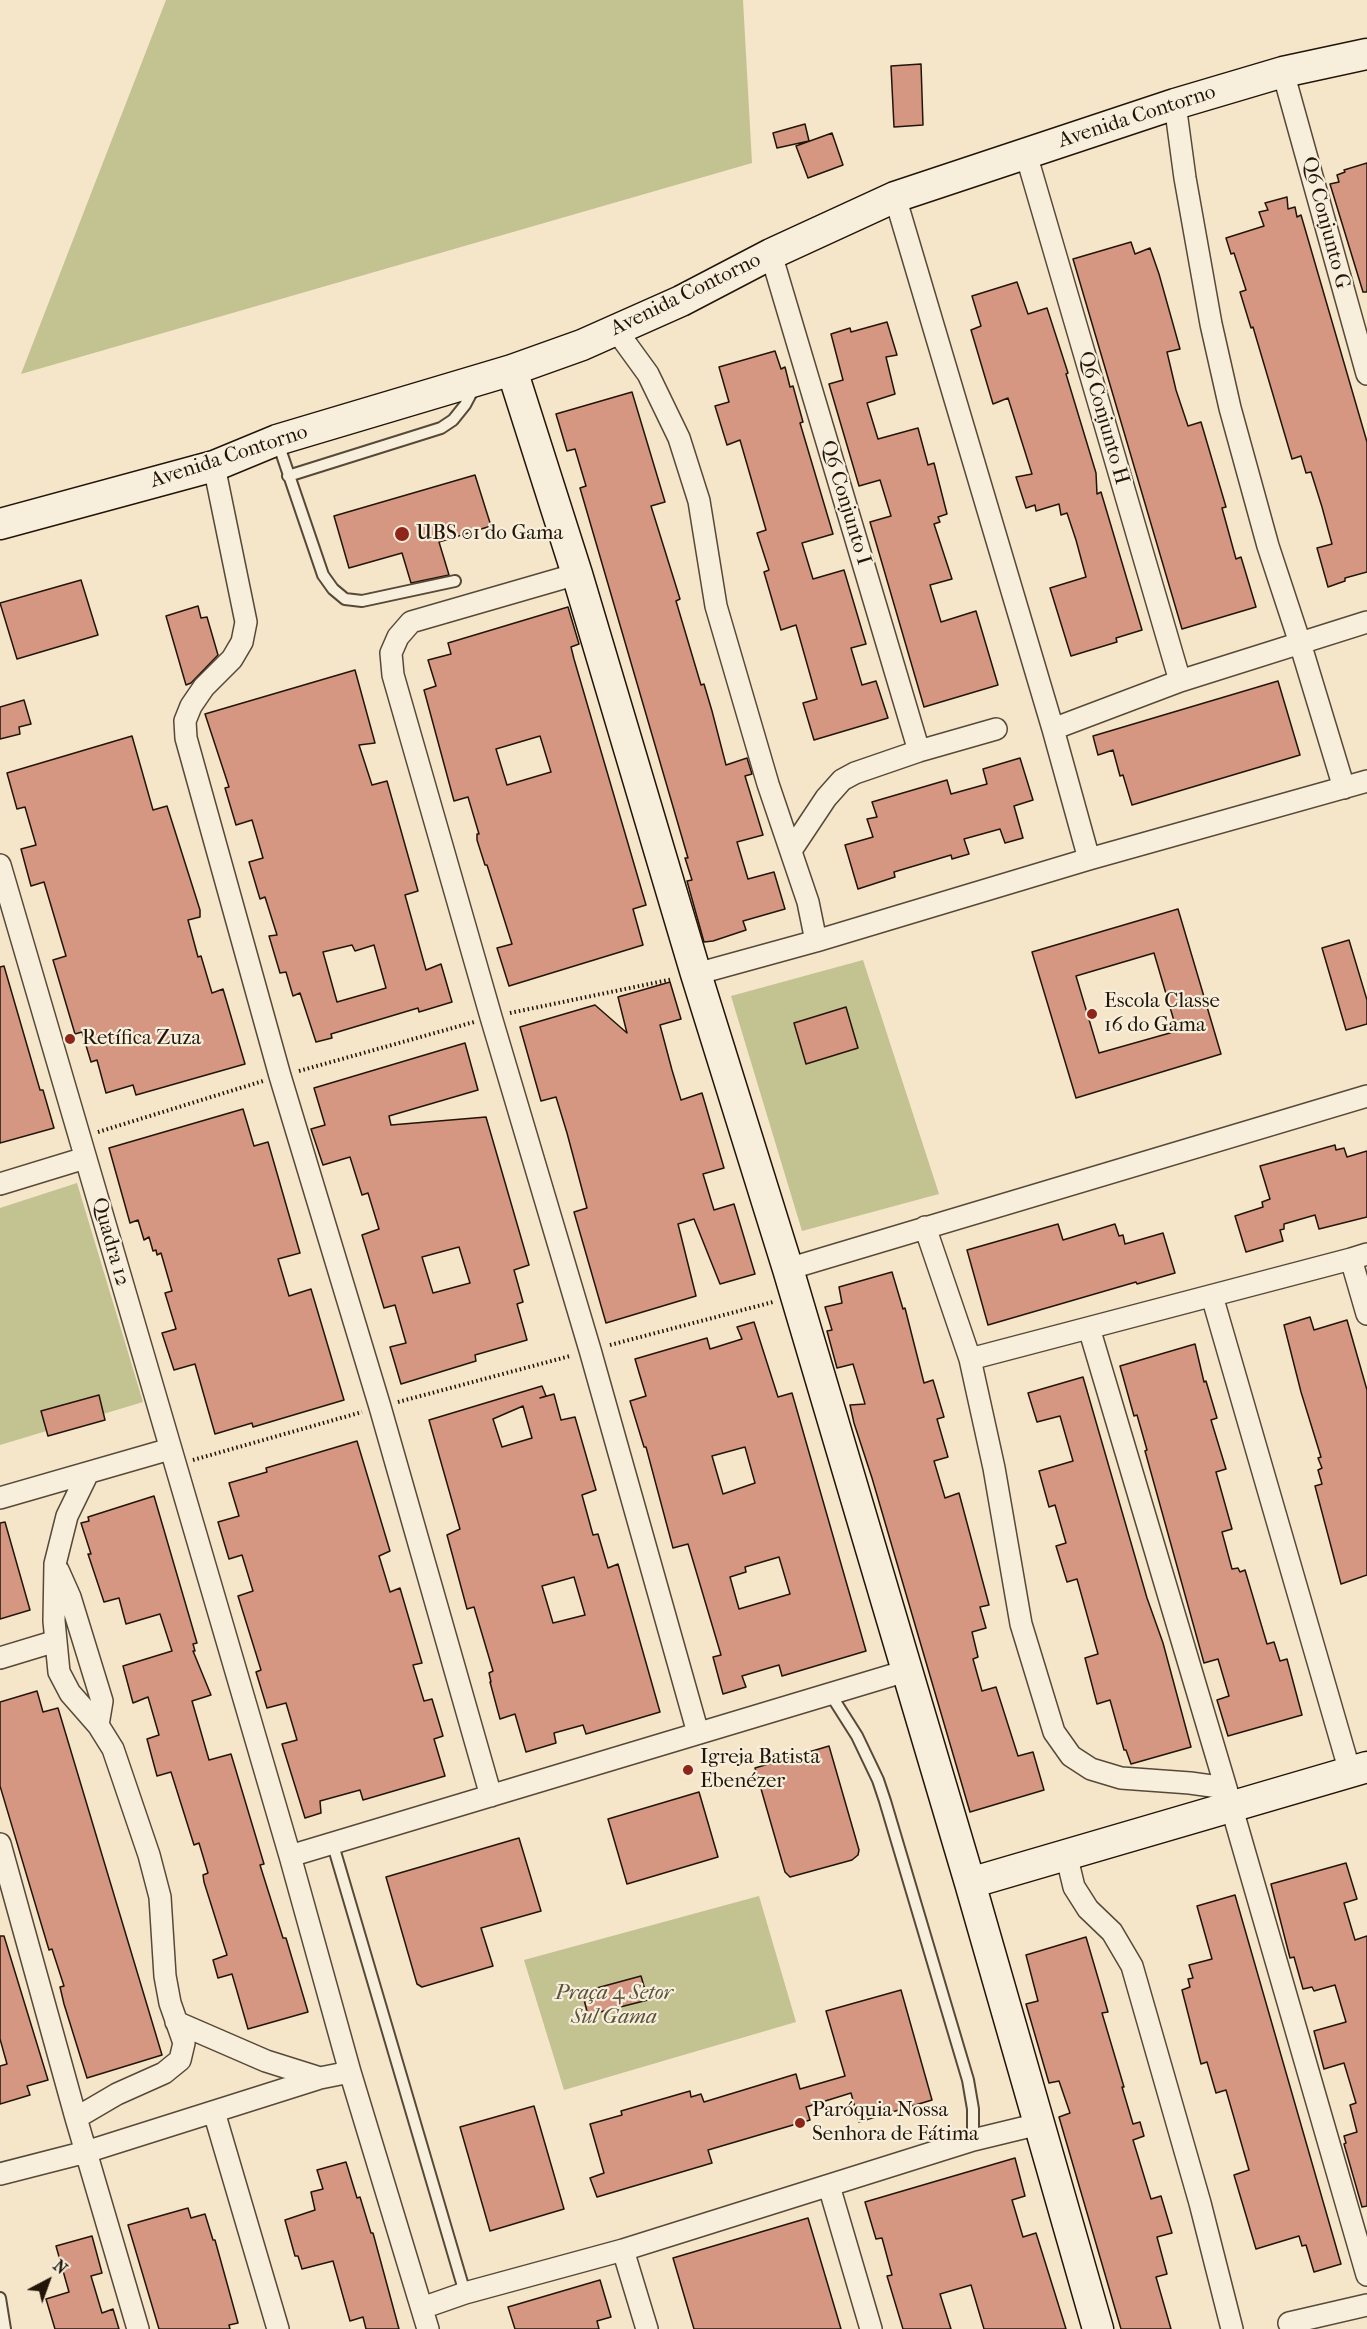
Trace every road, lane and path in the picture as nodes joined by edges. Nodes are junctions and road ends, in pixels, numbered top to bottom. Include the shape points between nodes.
1 (1367, 54) edge
2 (1283, 72) junction
3 (1175, 104) junction
4 (1026, 154) junction
5 (895, 197) junction
6 (771, 254) junction
7 (616, 330) junction
8 (512, 370) junction
9 (1367, 374) edge
10 (477, 380) junction
11 (277, 440) junction
12 (214, 466) junction
13 (288, 476) junction
14 (0, 524) edge
15 (577, 574) junction
16 (455, 582) dead end
17 (1367, 622) edge
18 (1300, 643) junction
19 (1180, 681) junction
20 (996, 729) dead end
21 (1053, 729) junction
22 (919, 751) junction
23 (1367, 782) edge
24 (1344, 788) junction
25 (792, 849) junction
26 (1089, 859) junction
27 (0, 865) edge
28 (816, 941) junction
29 (696, 974) junction
30 (491, 1017) junction
31 (280, 1076) junction
32 (1367, 1096) edge
33 (83, 1148) junction
34 (0, 1184) edge
35 (925, 1227) junction
36 (1359, 1256) edge
37 (792, 1282) junction
38 (1212, 1296) junction
39 (1367, 1314) edge
40 (1089, 1328) junction
41 (590, 1350) junction
42 (970, 1359) junction
43 (380, 1407) junction
44 (172, 1457) junction
45 (88, 1473) junction
46 (0, 1498) edge
47 (55, 1564) junction
48 (56, 1641) junction
49 (0, 1658) edge
50 (906, 1671) junction
51 (831, 1695) junction
52 (98, 1725) junction
53 (698, 1733) junction
54 (1358, 1769) edge
55 (491, 1796) junction
56 (1228, 1797) junction
57 (0, 1844) edge
58 (333, 1845) junction
59 (1066, 1854) junction
60 (290, 1856) junction
61 (969, 1883) junction
62 (176, 2022) junction
63 (350, 2072) junction
64 (320, 2078) junction
65 (214, 2112) junction
66 (76, 2118) junction
67 (1039, 2124) junction
68 (974, 2140) junction
69 (86, 2151) junction
70 (0, 2174) edge
71 (829, 2186) junction
72 (623, 2250) junction
73 (1367, 2275) edge
74 (465, 2293) junction
75 (0, 2298) edge
76 (1367, 2305) edge
77 (422, 2308) junction
78 (1288, 2323) dead end
79 (5, 2329) edge
80 (138, 2329) edge
81 (278, 2329) edge
82 (428, 2329) edge
83 (647, 2329) edge
84 (872, 2329) edge
85 (1098, 2329) edge
86 (1232, 2329) edge

1 - 2 street, Avenida Contorno
2 - 3 street, Avenida Contorno
2 - 9 street, Q6 Conjunto G
3 - 4 street, Avenida Contorno
3 - 18 street via 1211,324 1230,408 1264,535
4 - 5 street, Avenida Contorno
4 - 19 street, Q6 Conjunto H
5 - 6 street, Avenida Contorno
5 - 21 street
6 - 7 street, Avenida Contorno
6 - 22 street, Q6 Conjunto I
7 - 8 street, Avenida Contorno
7 - 25 street via 648,374 679,438 699,501 716,606 768,784
8 - 10 street, Avenida Contorno
8 - 15 street
10 - 11 street, Avenida Contorno
10 - 13 lane via 465,405 441,428
11 - 12 street, Avenida Contorno
11 - 13 lane
12 - 14 street, Avenida Contorno
12 - 31 street via 246,621 242,642 232,659 191,706 185,721 186,738
13 - 16 lane via 323,575 345,599 362,602
15 - 29 street
15 - 30 street via 411,622 391,653 393,675
17 - 18 street
18 - 19 street
18 - 24 street
19 - 21 street
20 - 22 street
21 - 26 street
22 - 25 street via 842,780
23 - 24 street
24 - 26 street
25 - 28 street
26 - 28 street
27 - 33 street, Quadra 12
28 - 29 street
29 - 30 path
29 - 37 street
30 - 31 path
30 - 41 street
31 - 33 path
31 - 43 street
32 - 35 street
33 - 34 street
33 - 44 street, Quadra 12
35 - 37 street
35 - 42 street
36 - 38 street
36 - 39 street
37 - 41 path
37 - 50 street
38 - 40 street
38 - 54 street
40 - 42 street
40 - 56 street
41 - 43 path
41 - 53 street
42 - 56 street via 1021,1624 1054,1732 1071,1755 1091,1769 1121,1778 1190,1783
43 - 44 path
43 - 55 street
44 - 45 street
44 - 60 street, Quadra 12
45 - 46 street
45 - 47 street via 67,1516
47 - 48 street
47 - 52 street via 70,1597 102,1701
48 - 49 street
48 - 52 street via 59,1672 70,1693
50 - 51 street
50 - 61 street
51 - 53 street
51 - 68 lane via 857,1736 882,1791 968,2080
52 - 62 street via 113,1749 149,1855 160,1897 165,1976
53 - 55 street
54 - 56 street
55 - 58 street
56 - 59 street
56 - 73 street
57 - 66 street
58 - 60 street
58 - 74 lane
59 - 61 street
59 - 86 street via 1074,1887 1088,1910 1112,1932 1132,1966
60 - 63 street, Quadra 12
61 - 67 street
62 - 64 street via 266,2061
62 - 66 street via 184,2043 180,2060 164,2073
63 - 64 street
63 - 77 street, Quadra 12
64 - 65 street
65 - 69 street
65 - 81 street
66 - 69 street
67 - 68 street
67 - 85 street
68 - 71 street
69 - 70 street
69 - 80 street
71 - 72 street
71 - 84 street
72 - 74 street
72 - 83 street
74 - 77 street
75 - 79 lane
76 - 78 street
77 - 82 street, Quadra 12

